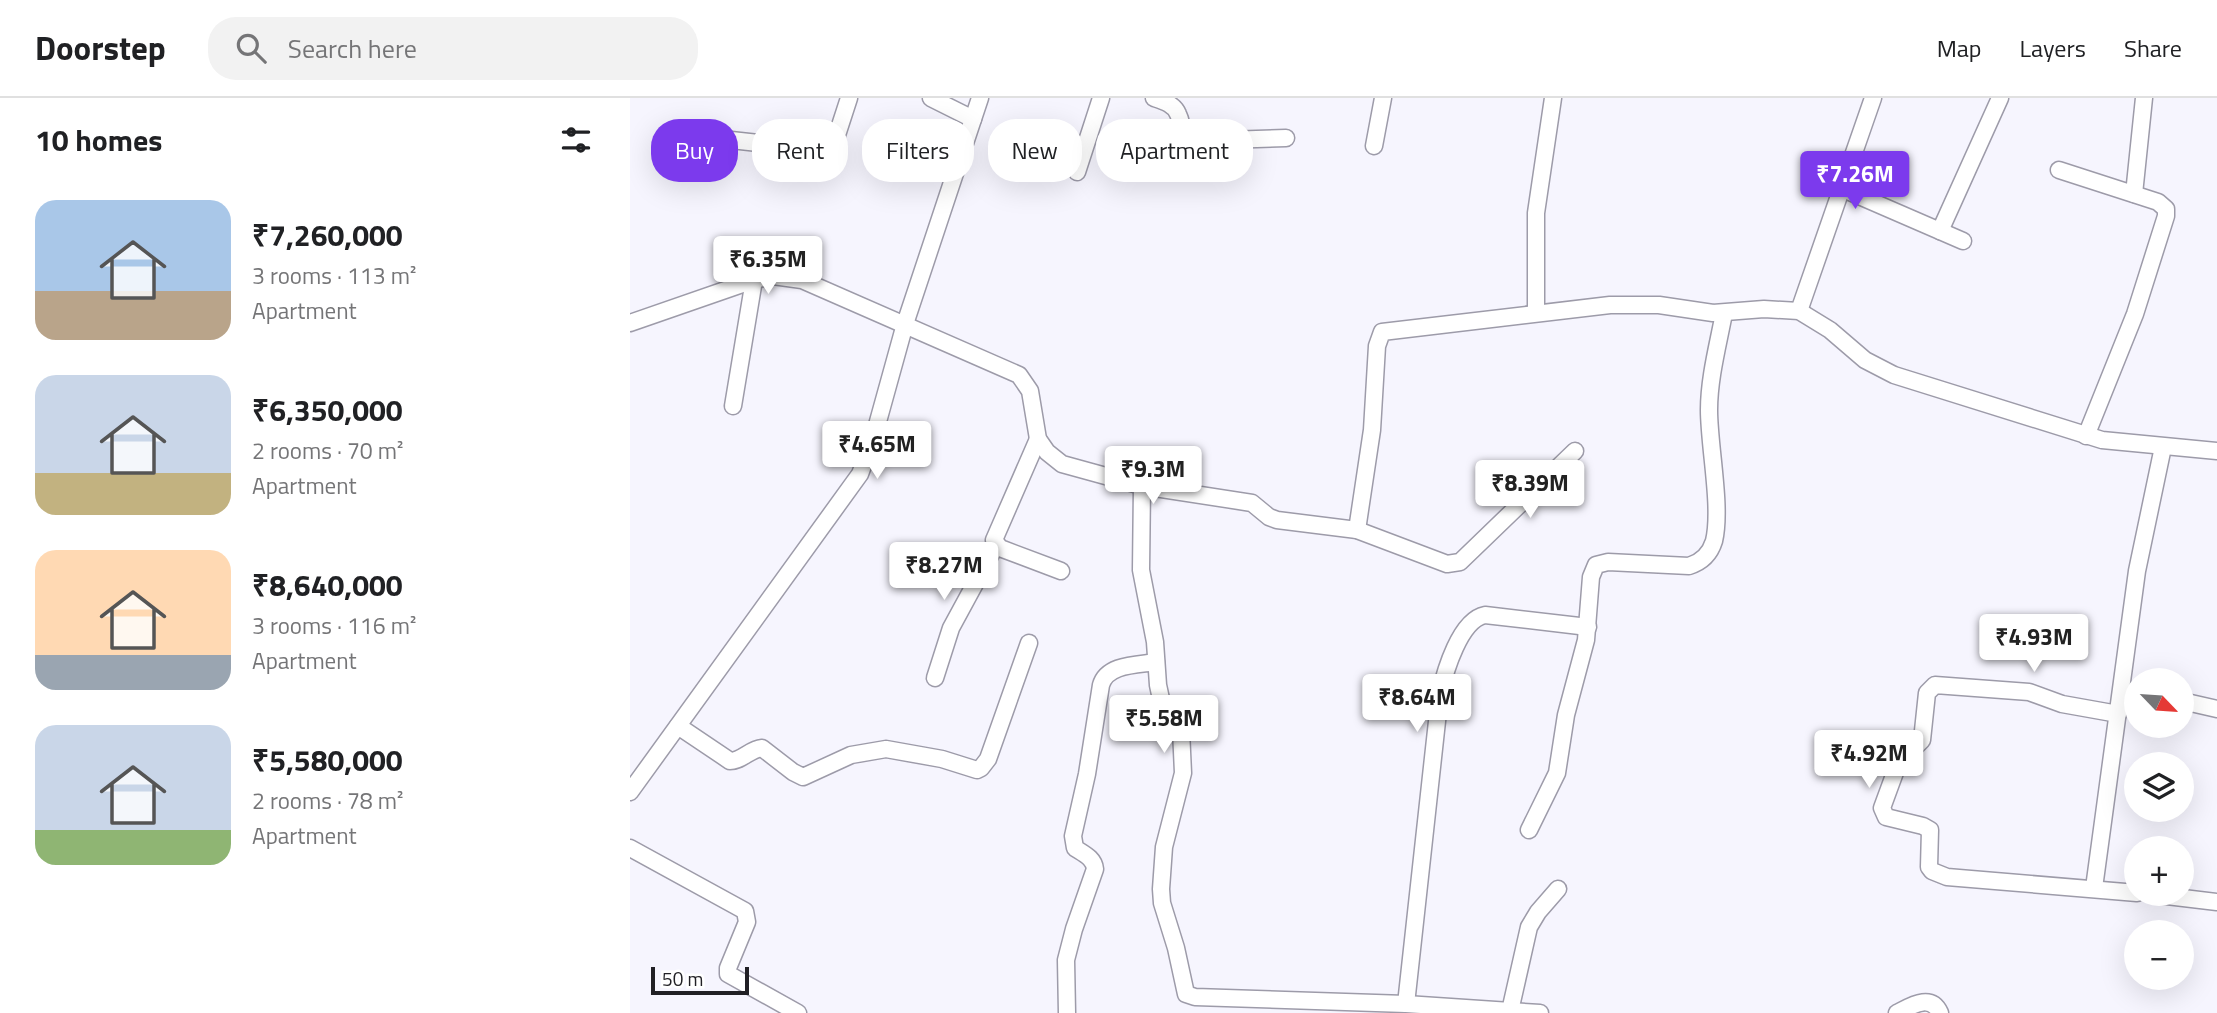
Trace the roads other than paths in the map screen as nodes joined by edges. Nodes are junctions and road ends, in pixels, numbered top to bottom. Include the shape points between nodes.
1 (849, 98) edge
2 (931, 98) edge
3 (980, 98) edge
4 (1101, 98) edge
5 (1154, 98) edge
6 (1383, 98) edge
7 (1553, 98) edge
8 (1873, 98) edge
9 (2000, 98) edge
10 (2144, 98) edge
11 (973, 119) joint
12 (1286, 138) dead end
13 (738, 141) edge
14 (1374, 146) dead end
15 (1082, 157) edge
16 (2059, 170) dead end
17 (952, 182) edge
18 (1843, 189) junction
19 (2134, 194) junction
20 (1940, 231) junction
21 (1963, 241) dead end
22 (754, 280) junction
23 (1799, 311) junction
24 (1536, 312) junction
25 (1724, 313) junction
26 (630, 323) edge
27 (905, 324) junction
28 (733, 406) dead end
29 (2086, 436) junction
30 (1038, 439) junction
31 (2163, 447) junction
32 (1574, 451) dead end
33 (2217, 451) edge
34 (1142, 486) junction
35 (1357, 530) junction
36 (996, 545) junction
37 (1061, 571) dead end
38 (1588, 626) junction
39 (1029, 643) dead end
40 (1156, 662) junction
41 (2131, 668) edge
42 (934, 678) dead end
43 (2124, 699) edge
44 (2194, 704) edge
45 (2217, 709) edge
46 (2118, 714) junction
47 (678, 726) junction
48 (630, 792) edge
49 (1529, 830) dead end
50 (630, 848) edge
51 (2094, 888) junction
52 (1558, 889) dead end
53 (2124, 891) edge
54 (2194, 899) edge
55 (2217, 902) edge
56 (1406, 1004) junction
57 (1240, 1006) edge
58 (1475, 1011) edge
59 (1510, 1011) junction
60 (798, 1013) edge
61 (1067, 1013) edge
62 (1540, 1013) edge
63 (1897, 1013) edge
64 (1940, 1013) edge

1 - 13 street via 828,149
2 - 11 street
3 - 11 street
4 - 15 street
5 - 12 street via 1172,105 1182,132 1195,141
6 - 14 street
7 - 24 street via 1536,214
8 - 18 street
9 - 20 street
10 - 19 street
16 - 19 street
17 - 27 street
18 - 20 street
18 - 23 street
19 - 29 street via 2163,204 2166,216 2131,324
20 - 21 street
22 - 26 street
22 - 27 street via 772,276 802,280
22 - 28 street
23 - 25 street
23 - 29 street via 1878,368
24 - 25 street via 1639,304
24 - 35 street via 1382,332
25 - 38 street via 1709,411 1714,541 1707,555 1689,566 1596,565
27 - 30 street via 1019,375 1030,391
27 - 47 street via 860,474
29 - 31 street
30 - 34 street via 1062,464
30 - 36 street via 994,540
31 - 33 street
31 - 41 street via 2142,544
32 - 35 street via 1454,565
34 - 35 street via 1244,501 1277,520
34 - 40 street via 1140,570
36 - 37 street
36 - 42 street via 958,614
38 - 49 street via 1557,773
38 - 56 street via 1485,615 1466,629 1451,656 1440,694
39 - 47 street via 988,759 977,770 887,749 851,755 803,777 762,748 730,761
40 - 57 street via 1161,699 1180,723 1183,765 1164,847 1162,903 1186,994
40 - 61 street via 1114,670 1103,677 1073,836 1075,848 1091,859 1095,869 1066,960
43 - 46 street
44 - 45 street
46 - 51 street
46 - 51 street via 2062,704 2029,692 1935,685 1927,693 1923,740 1902,760 1882,808 1886,817 1930,830 1929,867 1938,874
47 - 48 street
50 - 60 street via 745,911 747,922 728,974
51 - 53 street
52 - 59 street via 1529,927
54 - 55 street
56 - 57 street
56 - 58 street
58 - 59 street
59 - 62 street
63 - 64 street via 1923,1002 1931,1002

